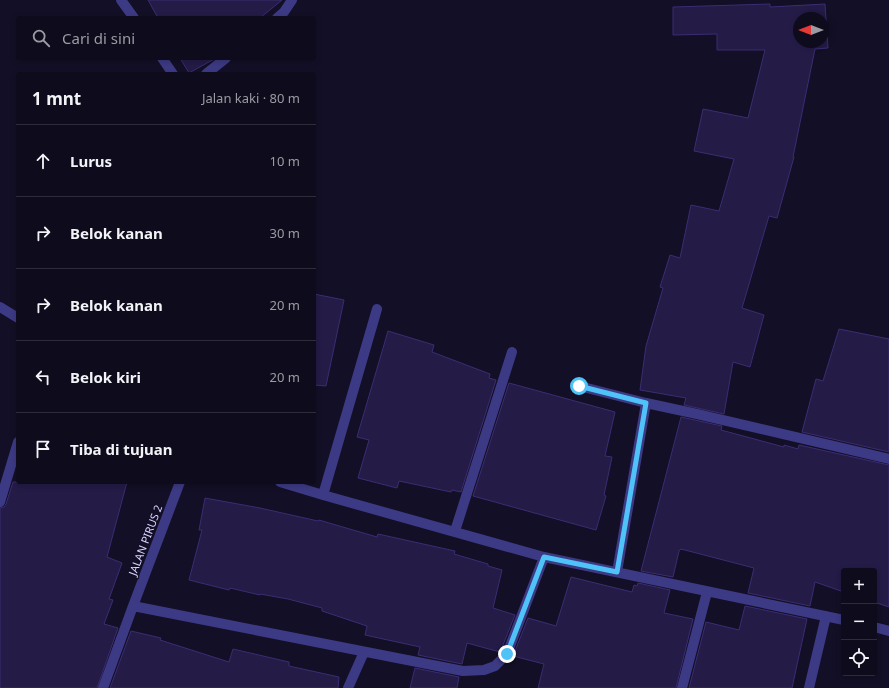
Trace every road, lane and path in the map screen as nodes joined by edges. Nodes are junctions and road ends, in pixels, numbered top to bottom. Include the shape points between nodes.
1 (121, 0) edge
2 (292, 0) edge
3 (133, 16) edge
4 (279, 16) edge
5 (163, 60) edge
6 (224, 60) edge
7 (172, 72) edge
8 (208, 72) edge
9 (0, 307) edge
10 (377, 309) dead end
11 (16, 317) edge
12 (512, 352) dead end
13 (579, 386) dead end
14 (646, 403) junction
15 (16, 449) edge
16 (889, 459) edge
17 (179, 484) edge
18 (287, 484) edge
19 (323, 495) junction
20 (0, 502) edge
21 (455, 531) junction
22 (544, 557) junction
23 (617, 572) junction
24 (707, 592) junction
25 (133, 606) junction
26 (826, 616) junction
27 (841, 619) edge
28 (877, 628) edge
29 (889, 631) edge
30 (364, 652) junction
31 (104, 688) edge
32 (348, 688) edge
33 (682, 688) edge
34 (809, 688) edge

1 - 3 street
2 - 4 street
5 - 7 street
6 - 8 street
9 - 11 street
10 - 19 street
12 - 21 street
13 - 14 street
14 - 16 street
14 - 23 street
15 - 20 street
17 - 25 street, JALAN PIRUS 2
18 - 19 street
19 - 21 street
21 - 22 street
22 - 23 street
22 - 30 street via 507,654 495,666 484,670 463,671
23 - 24 street
24 - 26 street
24 - 33 street
25 - 30 street
25 - 31 street, JALAN PIRUS 2
26 - 27 street
26 - 34 street
28 - 29 street
30 - 32 street

